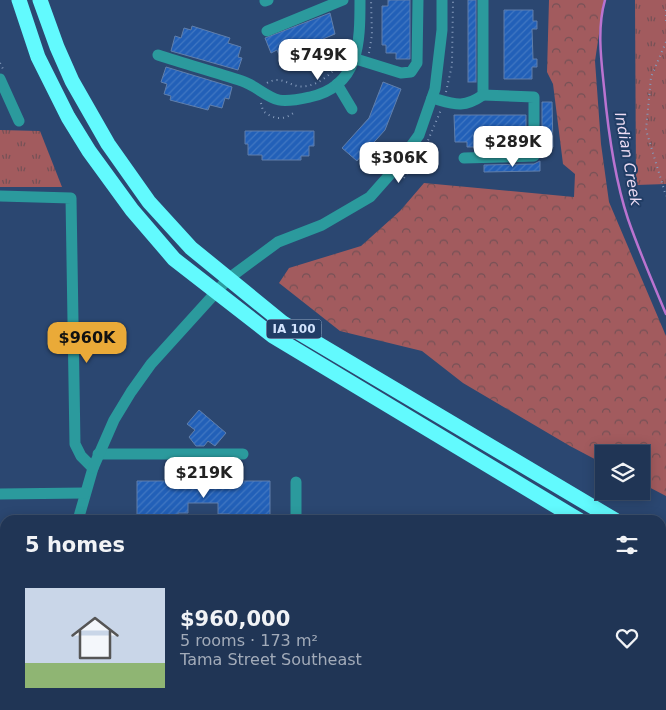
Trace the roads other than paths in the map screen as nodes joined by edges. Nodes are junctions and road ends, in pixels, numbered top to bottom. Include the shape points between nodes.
1 (19, 0) edge
2 (40, 0) edge
3 (343, 0) edge
4 (360, 0) edge
5 (418, 0) edge
6 (442, 0) edge
7 (484, 0) edge
8 (267, 31) dead end
9 (158, 55) dead end
10 (361, 60) junction
11 (337, 84) junction
12 (1, 86) edge
13 (483, 95) junction
14 (432, 98) junction
15 (352, 109) dead end
16 (19, 121) dead end
17 (464, 158) dead end
18 (0, 196) edge
19 (228, 279) junction
20 (214, 293) junction
21 (98, 454) junction
22 (243, 454) dead end
23 (93, 468) junction
24 (296, 482) dead end
25 (85, 493) junction
26 (0, 494) edge
27 (79, 515) edge
28 (296, 515) edge
29 (571, 515) edge
30 (607, 515) edge

1 - 20 highway, IA 100 via 38,57 89,152 149,232 174,259
2 - 19 highway, IA 100 via 72,81 129,176 166,222
3 - 8 street
4 - 10 street
5 - 10 street via 417,62 414,69 400,73
6 - 14 street via 442,30
7 - 13 street
9 - 11 street via 245,82 279,100 320,95
10 - 11 street
11 - 15 street
12 - 16 street
13 - 14 street via 472,103 459,105
13 - 17 street via 534,97 534,156
14 - 19 street via 419,135 370,197 322,225 278,242
18 - 23 street via 71,198 75,444
19 - 20 street
19 - 30 highway, IA 100 via 283,322
20 - 21 street via 146,371 114,420
20 - 29 highway, IA 100 via 282,342
21 - 22 street
21 - 23 street
23 - 25 street
24 - 28 street
25 - 26 street
25 - 27 street

